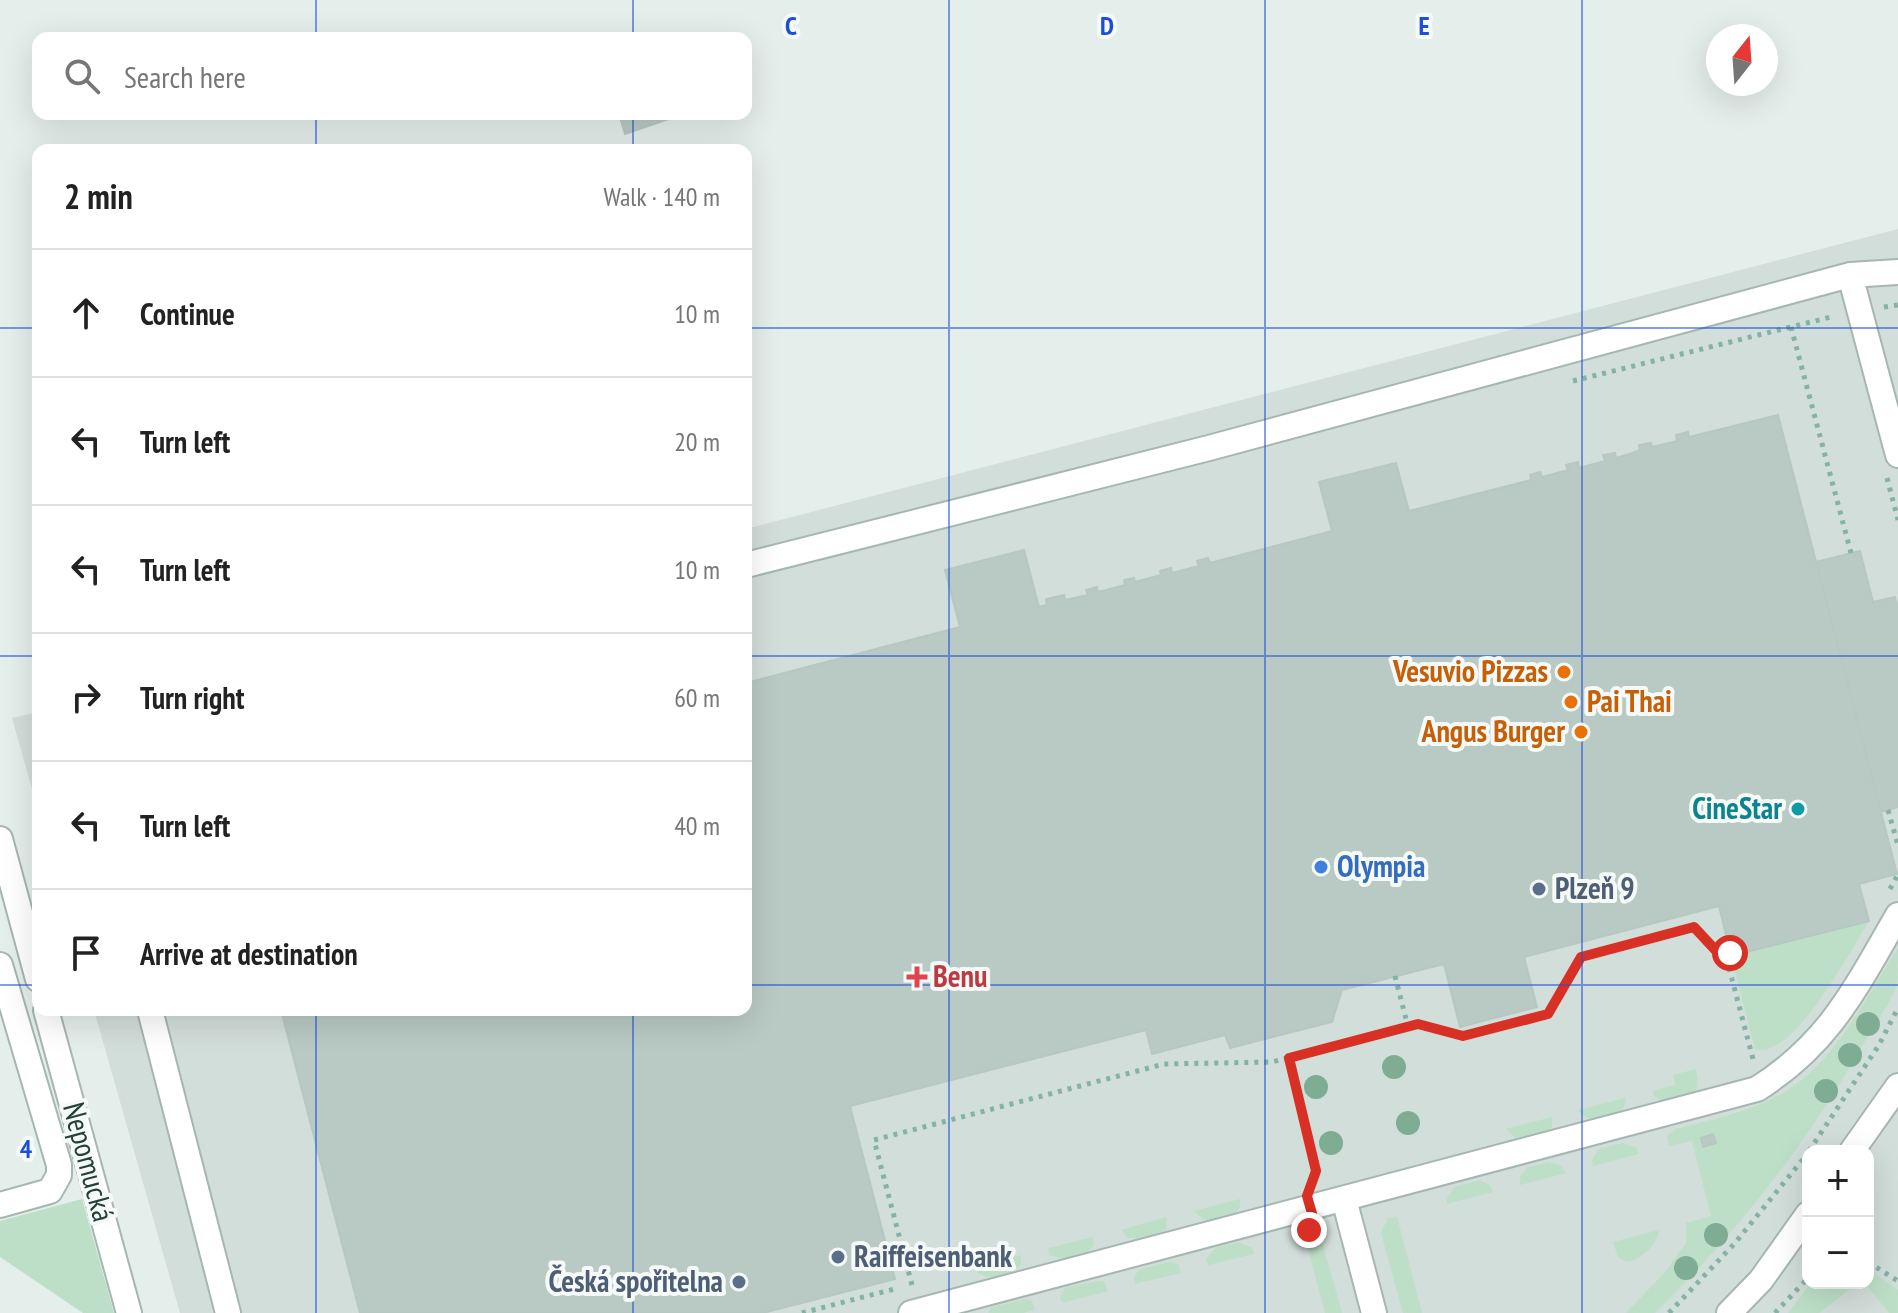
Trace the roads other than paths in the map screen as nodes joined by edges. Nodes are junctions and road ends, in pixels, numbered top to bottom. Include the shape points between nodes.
1 (1898, 272) edge
2 (1850, 275) junction
3 (1898, 455) edge
4 (752, 563) edge
5 (0, 839) edge
6 (1891, 908) edge
7 (10, 920) edge
8 (0, 965) edge
9 (32, 966) edge
10 (48, 1016) edge
11 (152, 1016) edge
12 (1898, 1086) edge
13 (1856, 1145) edge
14 (1344, 1199) junction
15 (0, 1205) edge
16 (1806, 1217) edge
17 (129, 1313) edge
18 (228, 1313) edge
19 (911, 1313) edge
20 (1374, 1313) edge
21 (1729, 1313) edge

1 - 2 street
2 - 3 street
2 - 4 street via 1209,448
5 - 7 street
6 - 14 street via 1849,1001 1795,1062 1757,1089
7 - 9 street
8 - 15 street via 59,1165 50,1191
10 - 17 street, Nepomucká
11 - 18 street
12 - 13 street
14 - 19 street
14 - 20 street
16 - 21 street via 1761,1280

